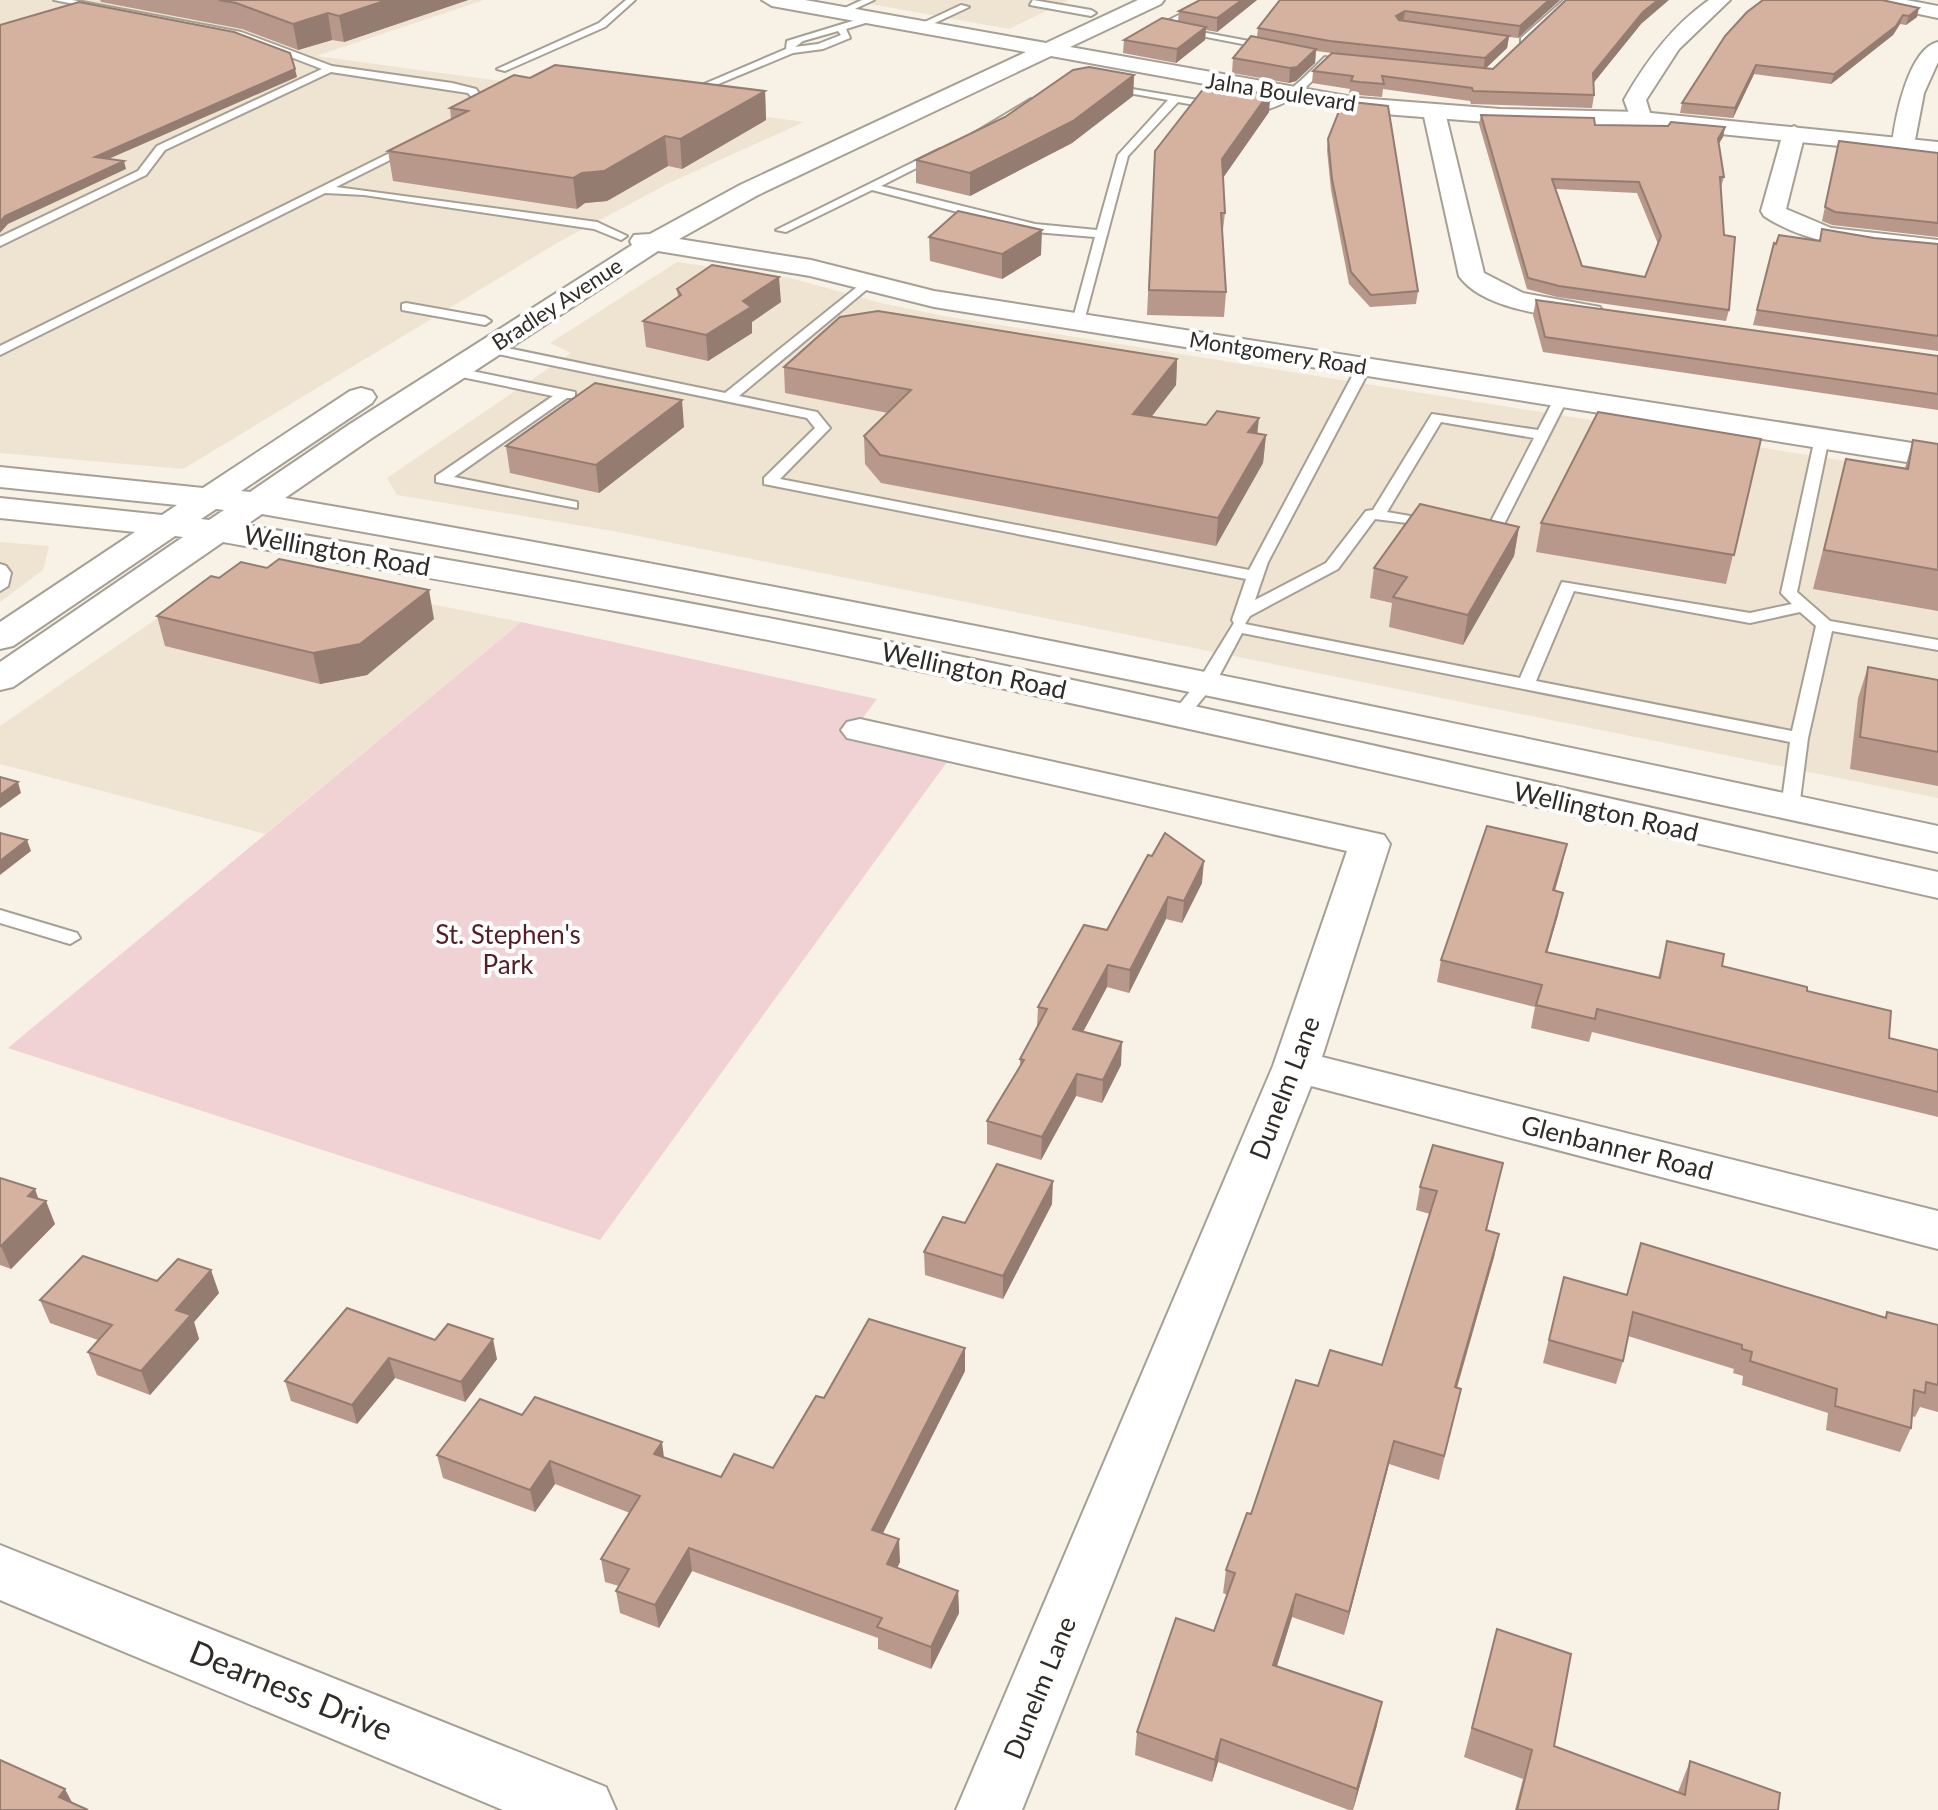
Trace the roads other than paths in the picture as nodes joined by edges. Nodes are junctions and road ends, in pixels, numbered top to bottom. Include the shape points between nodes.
1 (58, 0) edge
2 (94, 0) edge
3 (631, 0) edge
4 (772, 0) edge
5 (1120, 0) edge
6 (1154, 0) edge
7 (1216, 0) edge
8 (1569, 0) edge
9 (1721, 0) edge
10 (1878, 0) edge
11 (83, 3) junction
12 (1033, 3) dead end
13 (964, 7) dead end
14 (871, 9) edge
15 (1938, 12) edge
16 (1091, 13) junction
17 (842, 21) junction
18 (919, 27) junction
19 (1506, 42) edge
20 (1521, 44) junction
21 (1020, 46) junction
22 (1938, 48) edge
23 (791, 50) junction
24 (1282, 50) edge
25 (1047, 51) junction
26 (1512, 52) edge
27 (1313, 56) edge
28 (1328, 59) junction
29 (1344, 61) edge
30 (330, 69) junction
31 (502, 69) dead end
32 (1088, 82) edge
33 (688, 93) edge
34 (1292, 95) junction
35 (1042, 97) edge
36 (1174, 100) junction
37 (1434, 112) junction
38 (462, 119) edge
39 (1641, 119) junction
40 (1794, 133) junction
41 (428, 137) edge
42 (968, 141) edge
43 (1903, 145) junction
44 (955, 146) edge
45 (1938, 149) edge
46 (869, 186) junction
47 (323, 190) junction
48 (782, 230) dead end
49 (1103, 234) junction
50 (621, 236) junction
51 (0, 242) edge
52 (653, 243) junction
53 (1938, 248) edge
54 (867, 283) junction
55 (406, 307) dead end
56 (1617, 316) edge
57 (1078, 322) junction
58 (487, 335) junction
59 (0, 351) edge
60 (1364, 367) junction
61 (452, 371) junction
62 (564, 394) junction
63 (730, 396) junction
64 (1561, 398) junction
65 (591, 399) edge
66 (1543, 435) junction
67 (1822, 438) junction
68 (1938, 457) edge
69 (0, 477) edge
70 (257, 503) junction
71 (572, 505) dead end
72 (0, 508) edge
73 (214, 514) junction
74 (1378, 514) junction
75 (170, 524) junction
76 (0, 569) edge
77 (1255, 576) junction
78 (0, 586) edge
79 (1804, 606) junction
80 (1240, 620) junction
81 (1825, 625) junction
82 (0, 638) edge
83 (1938, 645) edge
84 (0, 679) edge
85 (1207, 682) junction
86 (1526, 684) junction
87 (1180, 715) junction
88 (860, 730) dead end
89 (1799, 738) junction
90 (1790, 808) junction
91 (1938, 839) edge
92 (1938, 885) edge
93 (0, 916) edge
94 (70, 938) dead end
95 (1296, 1066) junction
96 (1938, 1230) edge
97 (0, 1572) edge
98 (582, 1810) edge
99 (989, 1810) edge

1 - 11 lane
2 - 11 lane
3 - 31 lane via 602,25
4 - 17 main road, Jalna Boulevard
5 - 16 main road, Bradley Avenue
6 - 25 main road, Bradley Avenue
7 - 24 lane via 1160,27
8 - 20 lane
9 - 39 street via 1684,29 1641,88 1635,100
10 - 15 street
11 - 30 lane via 238,34
12 - 16 lane
13 - 18 lane
14 - 17 main road, Jalna Boulevard
14 - 18 main road, Jalna Boulevard
16 - 21 main road, Bradley Avenue
17 - 23 lane via 790,43
17 - 23 lane via 847,36 820,47
18 - 21 main road, Jalna Boulevard
19 - 20 lane
20 - 26 lane
21 - 25 main road, Jalna Boulevard
21 - 50 main road, Bradley Avenue via 715,185
22 - 43 street via 1924,63
23 - 33 lane
25 - 34 main road, Jalna Boulevard
25 - 52 main road, Bradley Avenue via 749,190
27 - 28 lane
28 - 29 lane
28 - 34 lane
30 - 38 lane via 472,91 477,107
30 - 51 lane via 161,148 142,173
32 - 36 lane
34 - 36 lane via 1258,111
34 - 37 main road, Jalna Boulevard
35 - 42 lane
36 - 49 lane via 1123,155
37 - 39 main road, Jalna Boulevard
37 - 56 street via 1472,276 1505,296
39 - 40 main road, Jalna Boulevard
40 - 43 main road, Jalna Boulevard
40 - 53 street via 1773,211 1784,220 1819,232
41 - 47 lane
43 - 45 main road, Jalna Boulevard
44 - 46 lane
46 - 48 lane
46 - 49 lane via 1035,228
47 - 50 lane via 350,199
47 - 59 lane
49 - 57 lane
50 - 52 main road, Montgomery Road
50 - 58 main road, Bradley Avenue
52 - 54 main road, Montgomery Road via 797,265
52 - 58 main road, Bradley Avenue
54 - 57 main road, Montgomery Road
54 - 63 lane
55 - 58 lane
57 - 60 main road, Montgomery Road
58 - 61 main road, Bradley Avenue
58 - 63 lane
58 - 73 main road, Bradley Avenue via 366,393
60 - 64 main road, Montgomery Road
60 - 77 lane
61 - 62 lane
61 - 70 main road, Bradley Avenue
62 - 65 lane
62 - 71 lane via 441,479
63 - 77 lane via 812,415 823,428 769,481
64 - 66 lane
64 - 67 main road, Montgomery Road
66 - 74 lane via 1437,417
66 - 74 lane via 1492,535
67 - 68 main road, Montgomery Road
67 - 79 lane via 1789,593
69 - 73 main road, Wellington Road
70 - 73 main road, Bradley Avenue
70 - 85 main road, Wellington Road via 570,557
72 - 75 main road, Wellington Road
73 - 75 main road, Wellington Road
73 - 84 main road, Bradley Avenue
73 - 87 main road, Wellington Road
74 - 80 lane via 1367,516 1332,566
75 - 82 main road
76 - 78 lane
77 - 80 lane
79 - 81 lane
79 - 86 lane via 1750,618 1568,585
80 - 85 lane
80 - 86 lane
81 - 83 lane
81 - 89 lane
85 - 87 lane
85 - 90 main road, Wellington Road
86 - 89 lane
87 - 92 main road, Wellington Road
88 - 95 street, Dunelm Lane via 1370,844
89 - 90 lane
90 - 91 main road, Wellington Road
93 - 94 lane
95 - 96 street, Glenbanner Road
95 - 99 street, Dunelm Lane
97 - 98 main road, Dearness Drive

